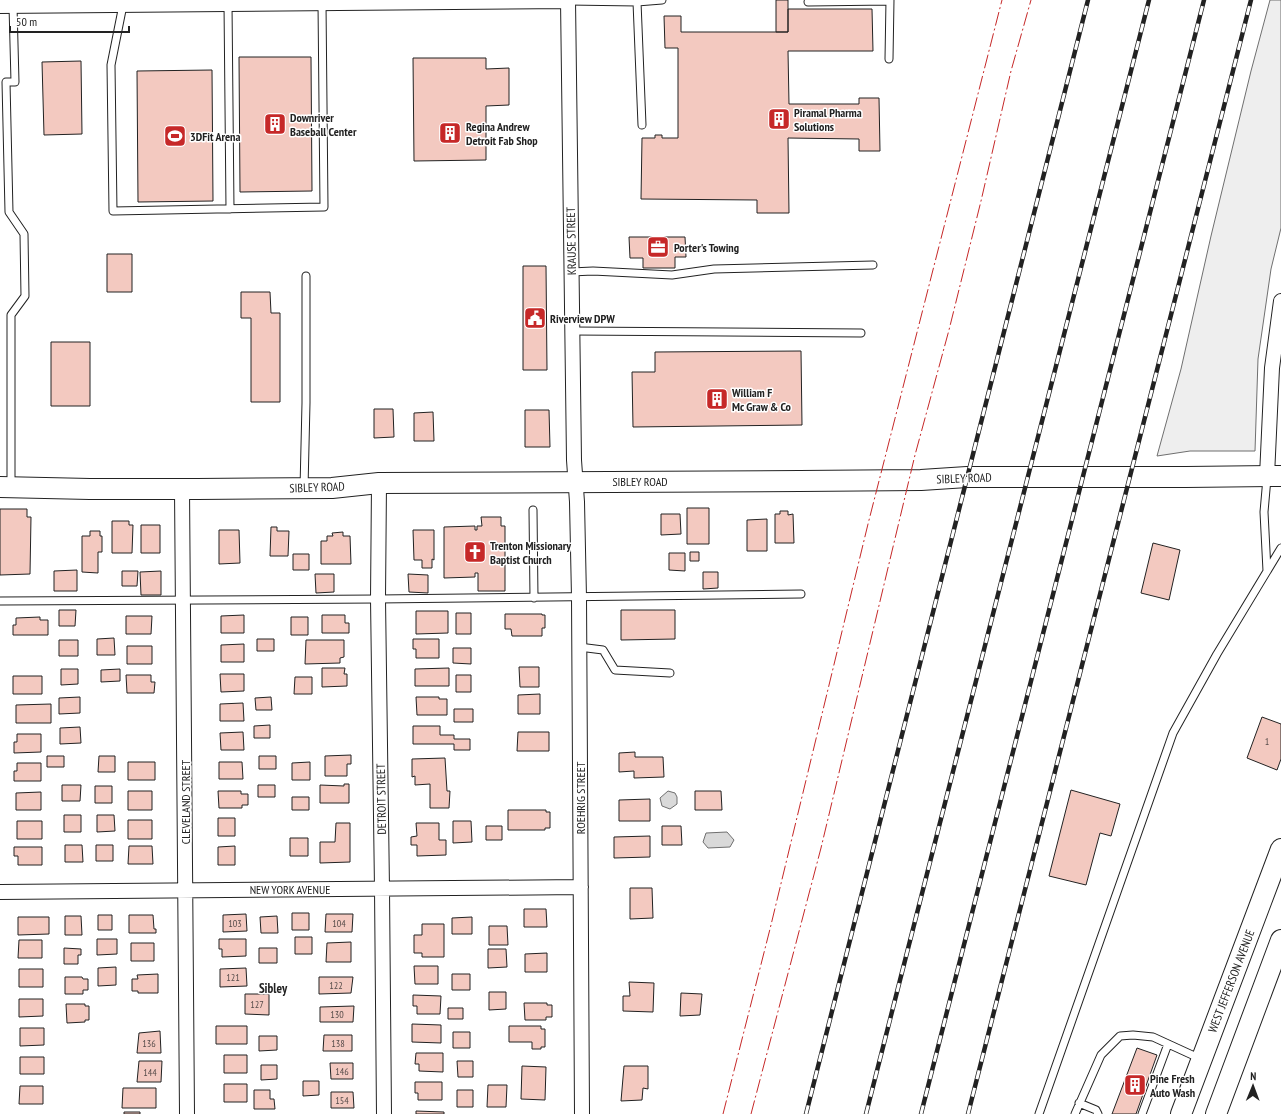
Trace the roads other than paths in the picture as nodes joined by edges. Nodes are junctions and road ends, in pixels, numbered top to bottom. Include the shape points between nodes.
1 (568, 0) edge
2 (662, 0) edge
3 (890, 0) edge
4 (637, 1) edge
5 (808, 2) dead end
6 (129, 3) edge
7 (322, 3) junction
8 (228, 4) junction
9 (7, 6) edge
10 (889, 59) dead end
11 (642, 125) dead end
12 (230, 209) junction
13 (873, 265) dead end
14 (571, 272) junction
15 (306, 276) dead end
16 (1281, 301) edge
17 (572, 331) junction
18 (861, 333) dead end
19 (1274, 476) edge
20 (574, 481) junction
21 (379, 483) junction
22 (5, 487) edge
23 (304, 488) junction
24 (182, 489) junction
25 (533, 510) dead end
26 (1281, 548) edge
27 (1267, 571) junction
28 (801, 594) dead end
29 (579, 597) junction
30 (534, 598) junction
31 (378, 599) junction
32 (0, 600) edge
33 (183, 600) junction
34 (579, 647) junction
35 (670, 672) dead end
36 (1281, 849) edge
37 (581, 887) junction
38 (382, 888) junction
39 (185, 890) junction
40 (0, 892) edge
41 (1281, 940) edge
42 (1168, 1044) junction
43 (1201, 1059) junction
44 (1194, 1079) junction
45 (1225, 1090) junction
46 (1079, 1103) junction
47 (187, 1114) edge
48 (384, 1114) edge
49 (582, 1114) edge
50 (1039, 1114) edge
51 (1075, 1114) edge
52 (1098, 1114) edge
53 (1142, 1114) edge
54 (1181, 1114) edge
55 (1216, 1114) edge

1 - 4 lane
1 - 7 street
1 - 14 street, KRAUSE STREET
2 - 4 lane
3 - 5 lane
3 - 10 lane
4 - 11 lane
6 - 8 street
6 - 9 street
6 - 12 lane via 111,65 113,211
7 - 8 street
7 - 12 lane via 324,207
8 - 12 lane
9 - 22 lane via 15,82 6,82 9,212 24,234 25,296 11,315
13 - 14 lane via 714,269 672,275
14 - 17 street, KRAUSE STREET
15 - 23 lane
16 - 19 street via 1272,368
17 - 18 lane
17 - 20 street, KRAUSE STREET
19 - 20 main road, SIBLEY ROAD
19 - 27 lane via 1264,512
20 - 21 main road, SIBLEY ROAD
20 - 29 street, ROEHRIG STREET via 577,502
21 - 23 main road, SIBLEY ROAD
21 - 31 street, DETROIT STREET
22 - 24 main road, SIBLEY ROAD
23 - 24 main road, SIBLEY ROAD
24 - 33 street, CLEVELAND STREET
25 - 30 lane
26 - 27 lane
27 - 50 lane via 1173,733
28 - 29 lane
29 - 30 lane
29 - 34 street, ROEHRIG STREET
30 - 31 lane
31 - 33 lane
31 - 38 street, DETROIT STREET
32 - 33 lane
33 - 39 street, CLEVELAND STREET
34 - 35 lane via 602,650 615,670
34 - 37 street, ROEHRIG STREET
36 - 43 main road, WEST JEFFERSON AVENUE
37 - 38 street, NEW YORK AVENUE
37 - 49 street, ROEHRIG STREET
38 - 39 street, NEW YORK AVENUE
38 - 48 street, DETROIT STREET
39 - 40 street, NEW YORK AVENUE
39 - 47 street, CLEVELAND STREET
41 - 45 main road
42 - 43 lane
42 - 46 lane via 1153,1037 1120,1036 1101,1055
42 - 53 lane
43 - 44 main road, WEST JEFFERSON AVENUE
44 - 45 main road
44 - 54 main road, WEST JEFFERSON AVENUE
45 - 55 main road
46 - 51 lane
46 - 52 lane via 1096,1110

